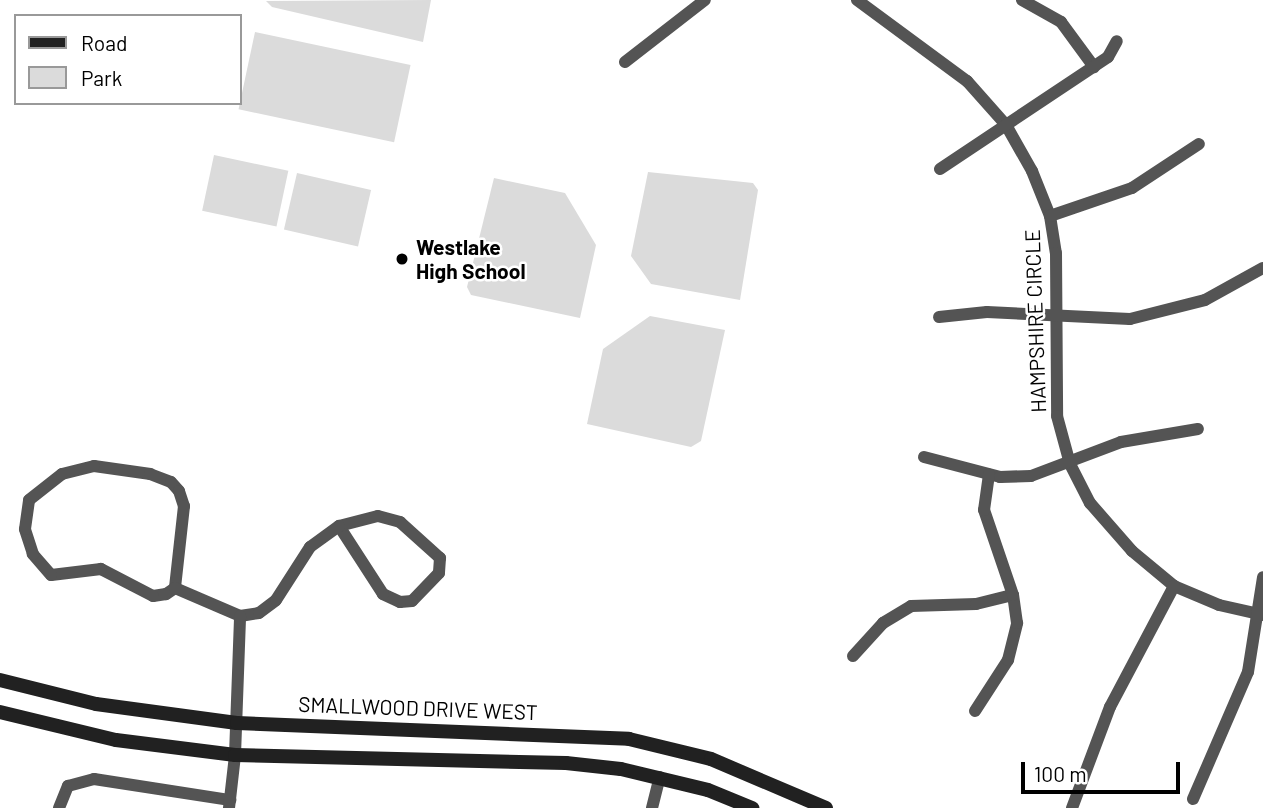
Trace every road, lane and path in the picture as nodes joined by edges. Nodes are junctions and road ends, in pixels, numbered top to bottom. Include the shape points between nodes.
1 (705, 0) edge
2 (857, 0) edge
3 (1022, 0) edge
4 (1117, 41) dead end
5 (625, 62) dead end
6 (1094, 67) junction
7 (1006, 125) junction
8 (1199, 144) dead end
9 (940, 169) dead end
10 (1050, 216) junction
11 (1263, 268) edge
12 (1056, 316) junction
13 (939, 317) dead end
14 (1198, 429) dead end
15 (924, 457) dead end
16 (1070, 464) junction
17 (989, 474) junction
18 (339, 526) junction
19 (1263, 577) edge
20 (1174, 586) junction
21 (175, 588) junction
22 (1013, 595) junction
23 (1261, 615) edge
24 (240, 616) junction
25 (853, 656) dead end
26 (0, 680) edge
27 (975, 711) dead end
28 (0, 712) edge
29 (237, 723) junction
30 (235, 755) junction
31 (660, 777) junction
32 (1193, 799) dead end
33 (229, 804) edge
34 (59, 808) edge
35 (652, 808) edge
36 (752, 808) edge
37 (826, 808) edge
38 (1072, 808) edge

1 - 5 street
2 - 7 street, HAMPSHIRE CIRCLE via 954,68
3 - 6 street via 1061,22
4 - 6 street via 1108,57
6 - 7 street
7 - 9 street
7 - 10 street, HAMPSHIRE CIRCLE
8 - 10 street via 1118,194
10 - 12 street, HAMPSHIRE CIRCLE via 1057,265
11 - 12 street via 1220,293 1168,311 1104,321
12 - 13 street via 987,312
12 - 16 street, HAMPSHIRE CIRCLE via 1055,402
14 - 16 street via 1121,442
15 - 17 street
16 - 17 street via 1031,476
16 - 20 street, HAMPSHIRE CIRCLE via 1090,503 1113,533
17 - 22 street via 984,509
18 - 18 street via 388,598 412,601 439,573 437,552 393,518 369,516
18 - 24 street via 306,552 271,606
19 - 23 street
20 - 23 street, HAMPSHIRE CIRCLE via 1219,605
20 - 38 street via 1110,707
21 - 21 street via 153,596 110,572 93,569 56,576 41,569 25,529 29,500 62,474 94,466 171,482 184,506
21 - 24 street
22 - 25 street via 976,604 912,606 883,623
22 - 27 street via 1017,617 1013,648
23 - 32 street via 1242,691
24 - 29 street
26 - 29 street, SMALLWOOD DRIVE WEST via 96,704
28 - 30 street via 116,740
29 - 30 street
29 - 37 street, SMALLWOOD DRIVE WEST via 629,739 711,759
30 - 31 street via 566,763
30 - 33 street
31 - 35 street
31 - 36 street
33 - 34 street via 94,779 68,786

